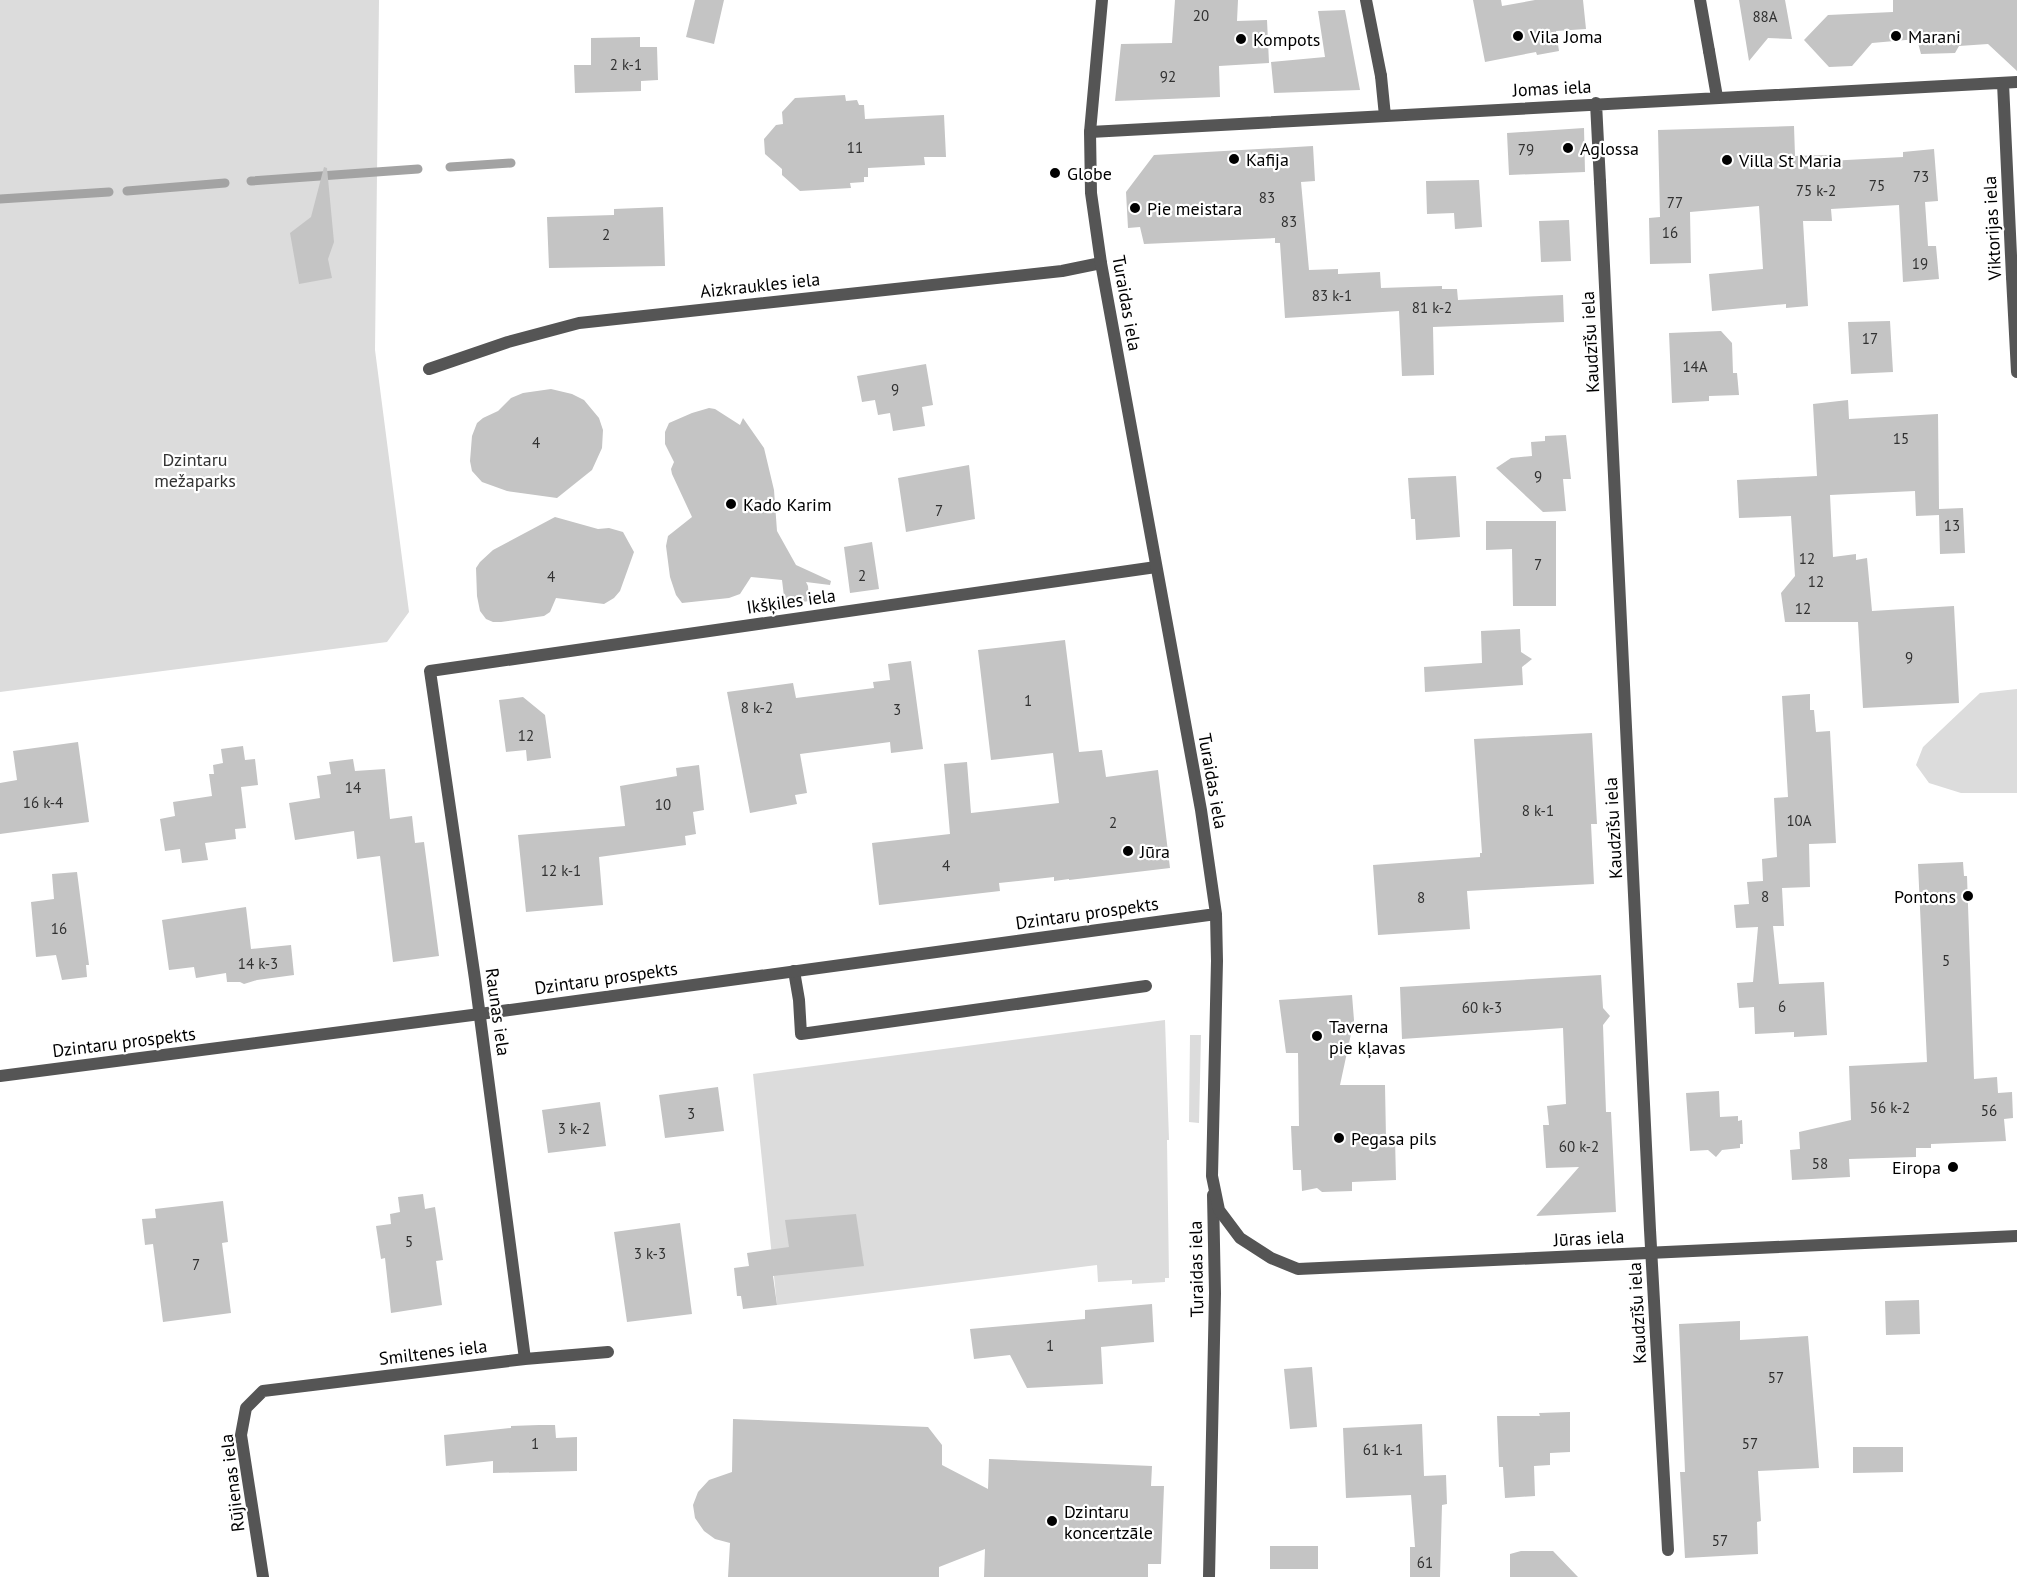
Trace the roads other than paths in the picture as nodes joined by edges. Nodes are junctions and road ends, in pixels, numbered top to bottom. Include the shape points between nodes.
1 (1102, 0) edge
2 (1366, 0) edge
3 (1700, 0) edge
4 (2017, 82) edge
5 (2003, 83) junction
6 (1717, 97) junction
7 (1596, 103) junction
8 (1385, 116) junction
9 (1090, 132) junction
10 (1101, 263) junction
11 (429, 369) dead end
12 (2017, 372) edge
13 (1156, 567) junction
14 (430, 671) joint
15 (1216, 914) junction
16 (794, 970) junction
17 (1146, 986) dead end
18 (480, 1014) junction
19 (0, 1076) edge
20 (1212, 1176) junction
21 (2017, 1236) edge
22 (1652, 1253) junction
23 (608, 1352) dead end
24 (525, 1359) junction
25 (263, 1391) joint
26 (1668, 1550) dead end
27 (263, 1577) edge
28 (1209, 1577) edge

1 - 9 street, Turaidas iela
2 - 8 street
3 - 6 street
4 - 5 street, Jomas iela
5 - 6 street, Jomas iela
5 - 12 street, Viktorijas iela
6 - 7 street, Jomas iela
7 - 8 street, Jomas iela
7 - 22 street, Kaudzīšu iela
8 - 9 street, Jomas iela
9 - 10 street, Turaidas iela via 1091,193
10 - 11 street, Aizkraukles iela via 1062,271 579,323
10 - 13 street, Turaidas iela
13 - 14 street, Ikšķiles iela
13 - 15 street, Turaidas iela
14 - 18 street, Raunas iela
15 - 16 street, Dzintaru prospekts
15 - 20 street, Turaidas iela
16 - 17 street via 801,1034
16 - 18 street, Dzintaru prospekts
18 - 19 street, Dzintaru prospekts
18 - 24 street, Raunas iela
20 - 22 street, Jūras iela via 1219,1210 1240,1238 1270,1258 1298,1269
20 - 28 street, Turaidas iela via 1215,1293
21 - 22 street, Jūras iela
22 - 26 street, Kaudzīšu iela
23 - 24 street, Smiltenes iela
24 - 25 street, Smiltenes iela
25 - 27 street, Rūjienas iela via 246,1408 241,1436

